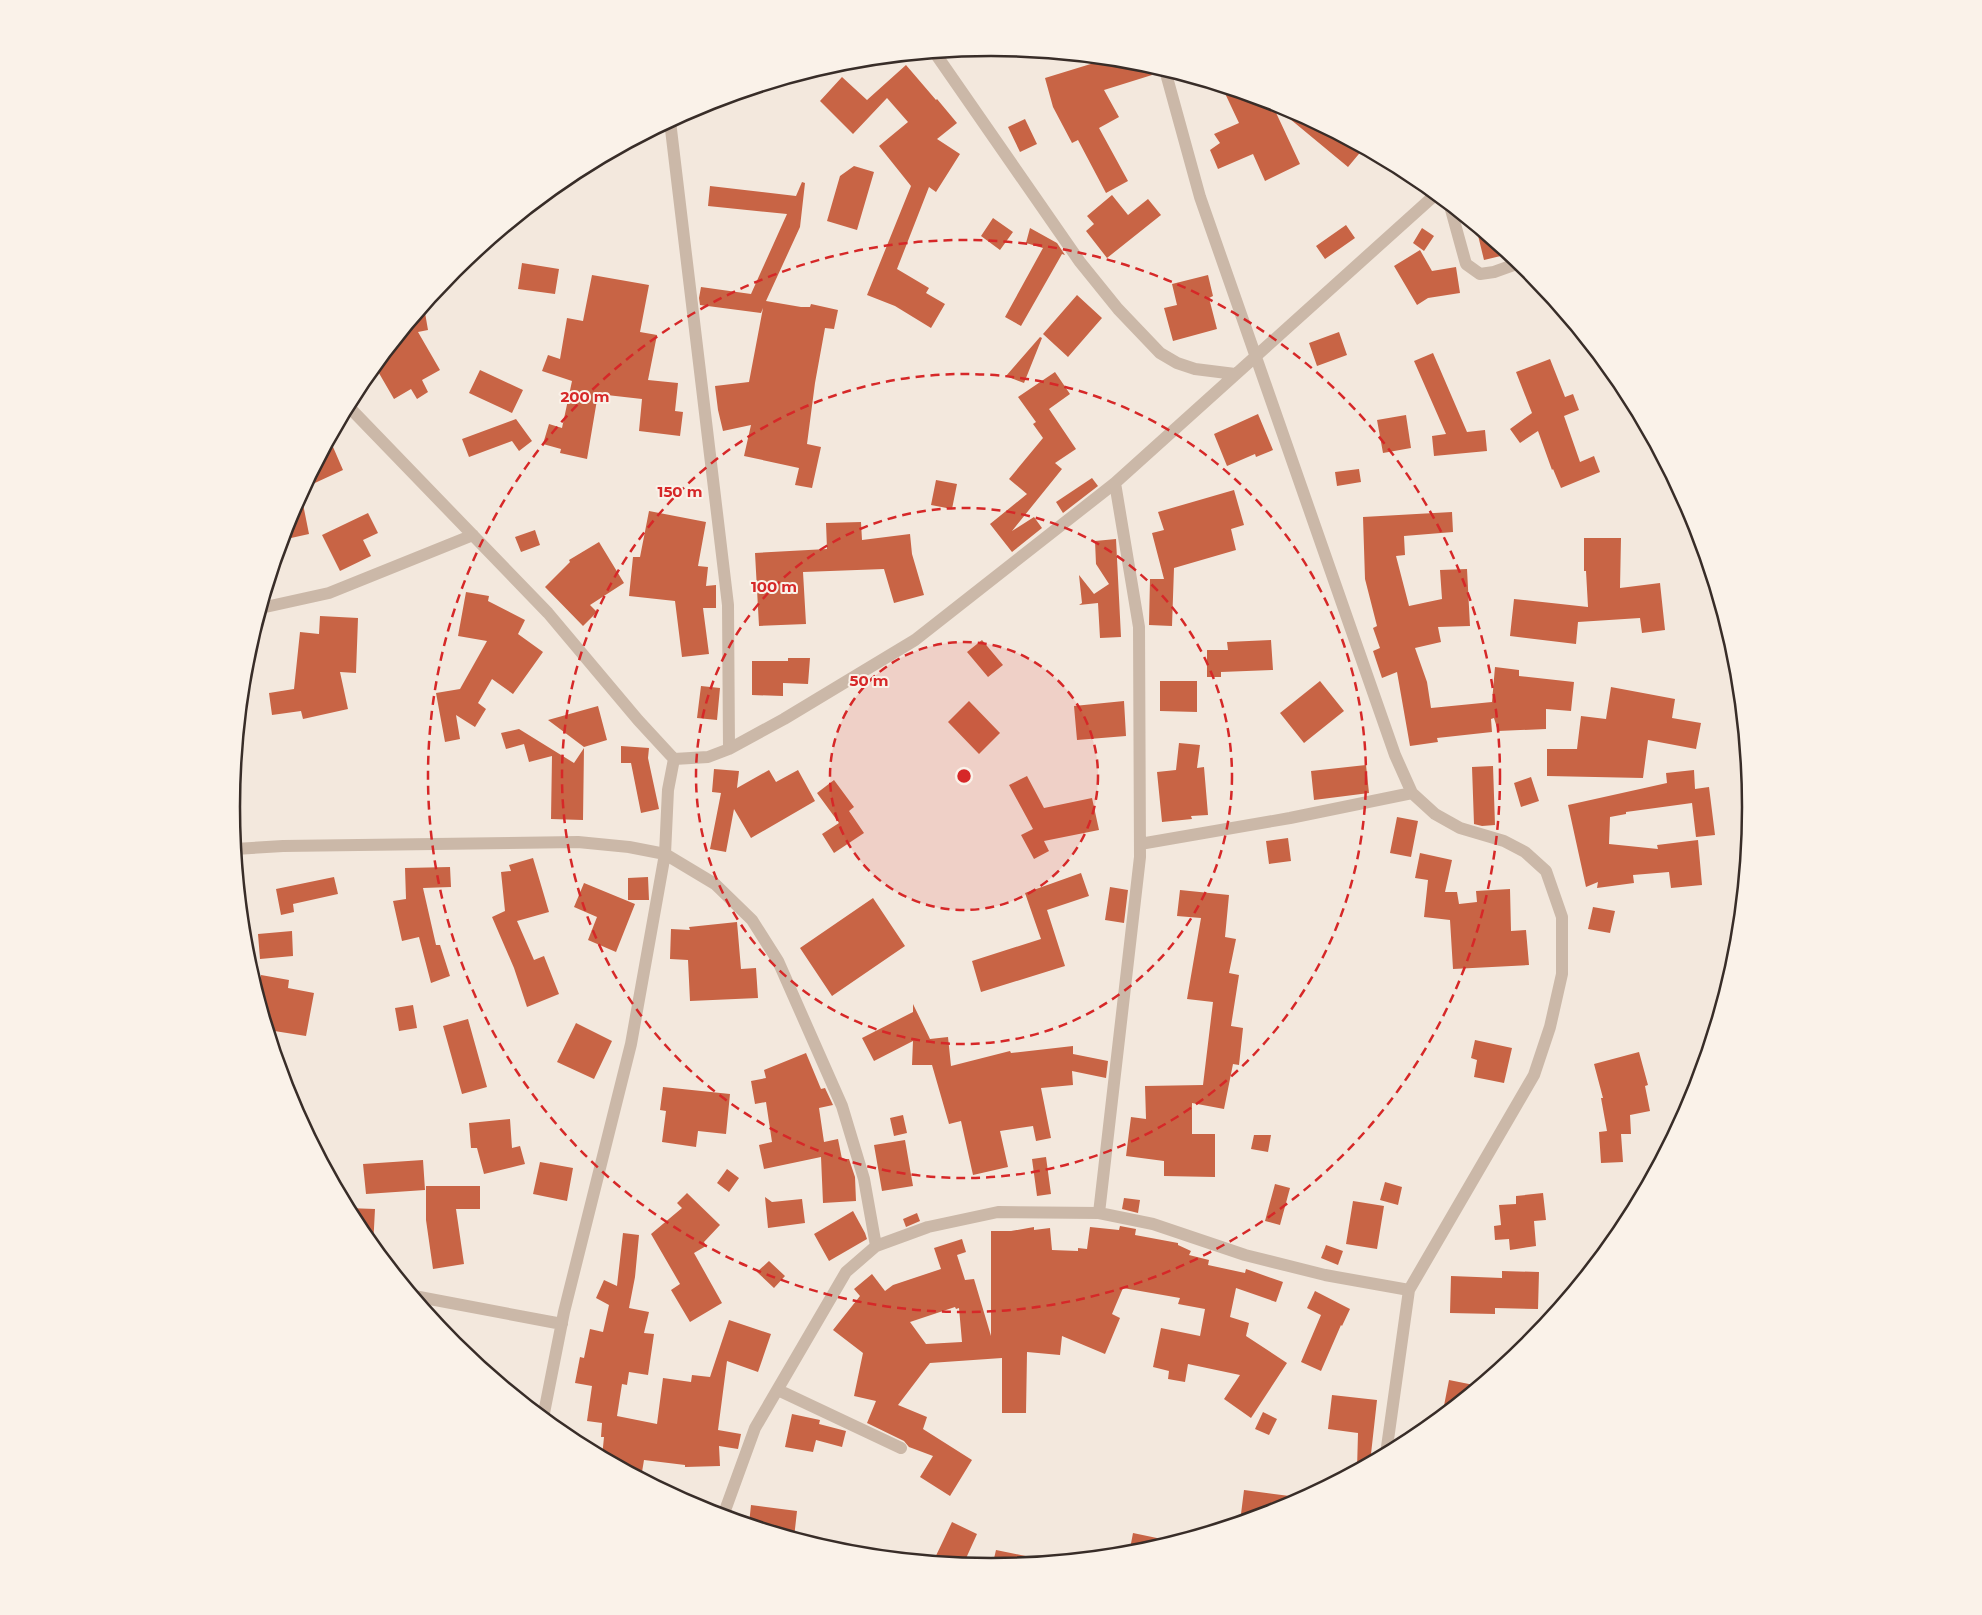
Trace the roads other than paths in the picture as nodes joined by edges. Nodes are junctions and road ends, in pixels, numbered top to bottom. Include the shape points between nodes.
1 (939, 58) edge
2 (1167, 78) edge
3 (671, 128) edge
4 (1431, 199) edge
5 (1452, 215) edge
6 (1511, 266) edge
7 (1256, 355) junction
8 (1235, 374) junction
9 (353, 411) edge
10 (1115, 483) junction
11 (473, 535) junction
12 (267, 607) edge
13 (729, 748) junction
14 (674, 759) junction
15 (1412, 793) junction
16 (1140, 844) junction
17 (241, 849) edge
18 (665, 854) junction
19 (1099, 1213) junction
20 (876, 1246) junction
21 (1409, 1290) junction
22 (421, 1297) edge
23 (562, 1324) junction
24 (778, 1390) junction
25 (544, 1411) edge
26 (1387, 1445) edge
27 (902, 1448) dead end
28 (724, 1510) edge

1 - 8 street via 1080,262 1118,309 1160,353 1177,363 1195,369
2 - 7 street via 1200,197
3 - 13 street via 728,604
4 - 7 street
5 - 6 street via 1466,264 1480,274
7 - 8 street
7 - 15 street via 1395,754
8 - 10 street
9 - 11 street
10 - 13 street via 915,640 784,719
10 - 16 street via 1139,628
11 - 12 street via 329,593
11 - 14 street via 548,613
13 - 14 street via 708,757
14 - 18 street via 668,790
15 - 16 street
15 - 21 street via 1435,814 1460,828 1504,841 1524,852 1546,871 1562,917 1562,974 1550,1027 1534,1075
16 - 19 street
17 - 18 street via 578,842
18 - 20 street via 715,884 752,920 778,961 842,1106 864,1179
18 - 23 street via 631,1044
19 - 20 street via 998,1212 928,1227
19 - 21 street via 1153,1224 1245,1255 1325,1276
20 - 24 street via 846,1272
21 - 26 street
22 - 23 street
23 - 25 street
24 - 27 street
24 - 28 street via 755,1428

